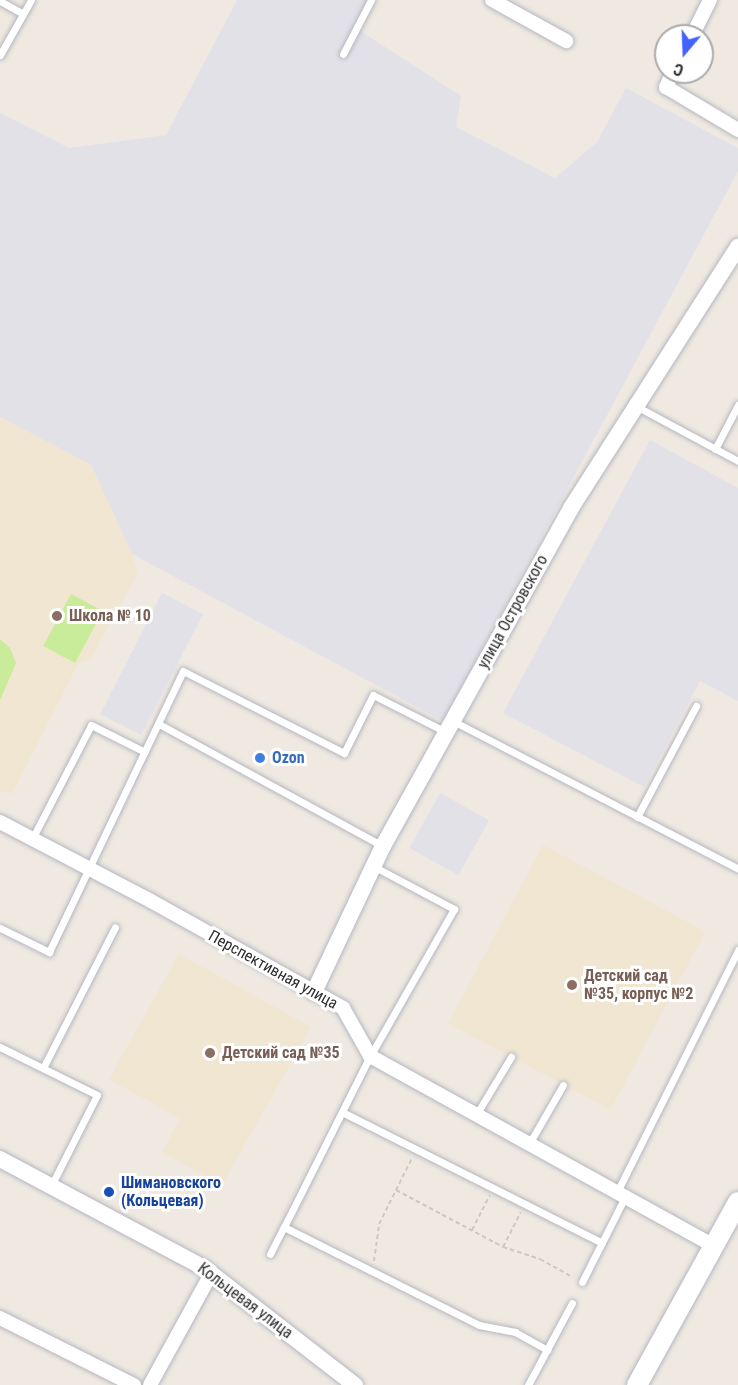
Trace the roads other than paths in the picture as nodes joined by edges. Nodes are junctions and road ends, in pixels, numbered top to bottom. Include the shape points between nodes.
1 (31, 0) edge
2 (371, 0) edge
3 (492, 0) edge
4 (710, 0) edge
5 (0, 1) edge
6 (23, 14) junction
7 (698, 24) edge
8 (566, 41) dead end
9 (343, 54) dead end
10 (0, 55) edge
11 (667, 84) edge
12 (738, 130) edge
13 (738, 246) edge
14 (738, 405) edge
15 (636, 406) junction
16 (715, 448) junction
17 (738, 461) edge
18 (696, 706) dead end
19 (159, 724) junction
20 (449, 727) junction
21 (145, 753) junction
22 (637, 817) junction
23 (0, 822) edge
24 (32, 839) junction
25 (383, 846) junction
26 (373, 866) junction
27 (90, 869) junction
28 (738, 869) edge
29 (115, 927) dead end
30 (0, 928) edge
31 (738, 950) edge
32 (314, 992) junction
33 (0, 1047) edge
34 (370, 1056) junction
35 (511, 1057) dead end
36 (43, 1068) junction
37 (563, 1085) dead end
38 (342, 1112) junction
39 (476, 1115) junction
40 (530, 1144) junction
41 (0, 1159) edge
42 (51, 1186) junction
43 (621, 1194) junction
44 (738, 1202) edge
45 (284, 1227) junction
46 (602, 1243) junction
47 (714, 1246) junction
48 (270, 1254) dead end
49 (211, 1274) junction
50 (582, 1282) road end
51 (572, 1303) dead end
52 (0, 1318) edge
53 (547, 1350) junction
54 (134, 1385) edge
55 (150, 1385) edge
56 (355, 1385) edge
57 (528, 1385) edge
58 (637, 1385) edge

1 - 6 lane
2 - 9 lane
3 - 8 street
4 - 7 street
5 - 6 lane
6 - 10 lane
11 - 12 street via 666,87
13 - 15 street, улица Островского
14 - 16 lane
15 - 16 lane
15 - 20 street, улица Островского via 571,508
16 - 17 lane
18 - 22 lane
19 - 20 lane via 183,671 344,753 373,695
19 - 21 lane
19 - 25 lane
20 - 22 lane
20 - 25 street, улица Островского
21 - 24 lane via 91,725
21 - 27 lane
22 - 28 lane
23 - 24 street, Перспективная улица
24 - 27 street, Перспективная улица
25 - 26 street, улица Островского
26 - 32 street, улица Островского
26 - 34 lane via 454,909
27 - 30 lane via 49,952
27 - 32 street, Перспективная улица
29 - 36 lane
31 - 43 lane
32 - 34 street, Перспективная улица via 343,1008
33 - 36 lane
34 - 38 lane
34 - 39 street
35 - 39 lane
36 - 42 lane via 97,1095
37 - 40 lane
38 - 45 lane
38 - 46 lane
39 - 40 street
40 - 43 street
41 - 42 street, Кольцевая улица
42 - 49 street, Кольцевая улица
43 - 46 lane
43 - 47 street
44 - 47 main road via 730,1224
45 - 48 lane
45 - 53 lane via 478,1325 515,1332
46 - 50 lane
47 - 58 main road
49 - 55 street
49 - 56 street, Кольцевая улица
51 - 53 lane
52 - 54 street
53 - 57 lane

